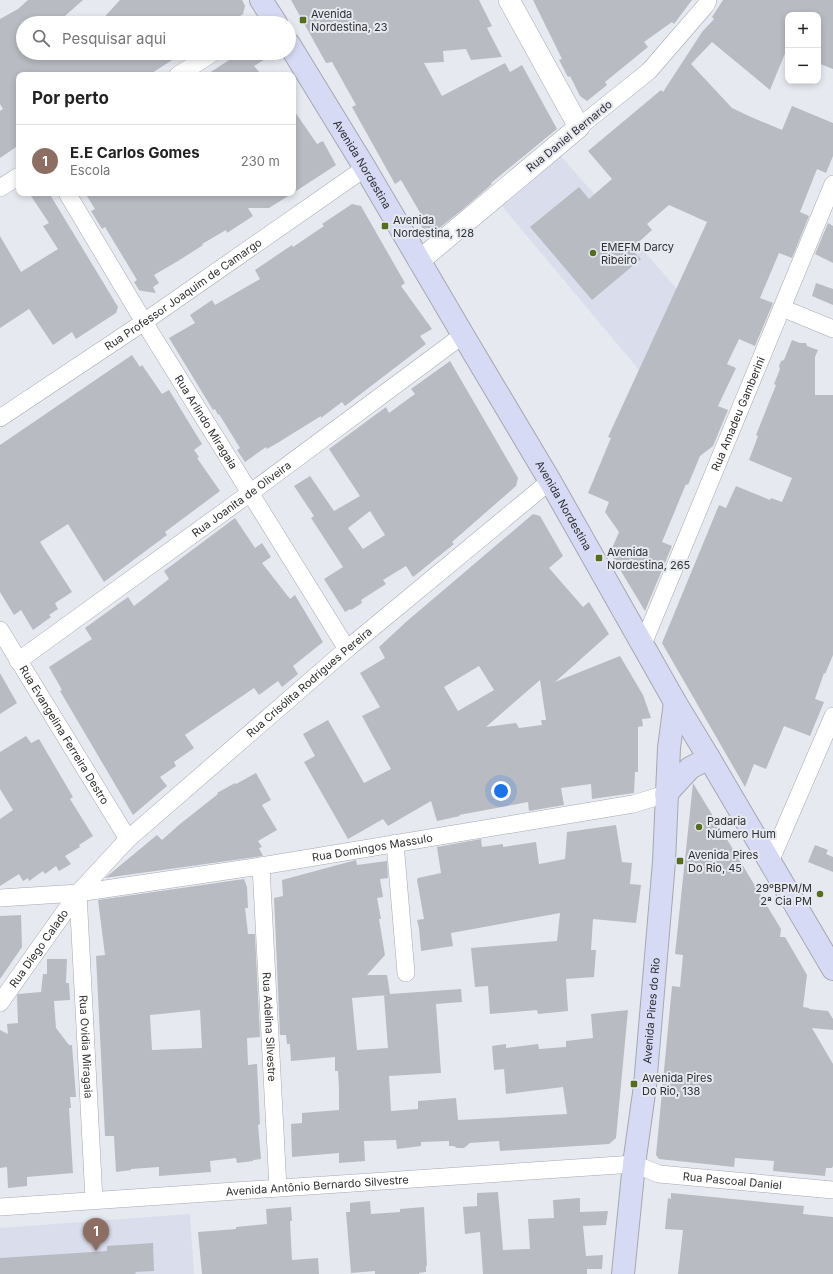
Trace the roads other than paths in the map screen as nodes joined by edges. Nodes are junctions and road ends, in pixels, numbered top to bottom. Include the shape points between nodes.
1 (509, 0) edge
2 (708, 0) edge
3 (296, 55) edge
4 (202, 60) edge
5 (183, 72) edge
6 (579, 127) junction
7 (365, 168) junction
8 (16, 178) edge
9 (833, 184) edge
10 (0, 188) edge
11 (69, 196) edge
12 (419, 260) junction
13 (782, 308) junction
14 (144, 322) junction
15 (833, 329) edge
16 (463, 335) junction
17 (0, 418) edge
18 (550, 481) junction
19 (250, 492) junction
20 (0, 630) edge
21 (642, 644) junction
22 (347, 649) junction
23 (18, 661) junction
24 (674, 702) junction
25 (833, 716) edge
26 (709, 758) junction
27 (666, 794) junction
28 (128, 839) junction
29 (395, 843) junction
30 (770, 862) junction
31 (261, 866) junction
32 (78, 894) junction
33 (0, 898) edge
34 (833, 969) edge
35 (406, 973) dead end
36 (0, 1002) edge
37 (634, 1164) junction
38 (278, 1188) junction
39 (833, 1190) edge
40 (94, 1200) junction
41 (0, 1207) edge
42 (624, 1274) edge

1 - 6 street
2 - 6 street, Rua Daniel Bernardo via 649,71
3 - 7 main road, Avenida Nordestina
4 - 5 street
6 - 12 street, Rua Daniel Bernardo
7 - 12 main road, Avenida Nordestina
7 - 14 street, Rua Professor Joaquim de Camargo
8 - 10 street
9 - 13 street, Rua Amadeu Gamberini
11 - 14 street, Rua Arlindo Miragaia
12 - 16 main road, Avenida Nordestina
13 - 15 street
13 - 21 street, Rua Amadeu Gamberini
14 - 17 street, Rua Professor Joaquim de Camargo
14 - 19 street, Rua Arlindo Miragaia
16 - 18 main road, Avenida Nordestina
16 - 19 street, Rua Joanita de Oliveira
18 - 21 main road, Avenida Nordestina
18 - 22 street, Rua Crisólita Rodrigues Pereira
19 - 22 street, Rua Arlindo Miragaia
19 - 23 street, Rua Joanita de Oliveira
20 - 23 street, Rua Evangelina Ferreira Destro
21 - 24 main road, Avenida Nordestina
22 - 28 street, Rua Crisólita Rodrigues Pereira
23 - 28 street, Rua Evangelina Ferreira Destro
24 - 26 main road, Avenida Nordestina
24 - 27 main road, Avenida Pires do Rio
25 - 30 street
26 - 27 main road via 690,768
26 - 30 main road, Avenida Nordestina
27 - 29 street, Rua Domingos Massulo via 633,804
27 - 37 main road, Avenida Pires do Rio via 664,862 646,1086
28 - 32 street, Rua Crisólita Rodrigues Pereira
29 - 31 street, Rua Domingos Massulo
29 - 35 street
30 - 34 main road, Avenida Nordestina
31 - 32 street, Rua Domingos Massulo
31 - 38 street, Rua Adelina Silvestre
32 - 33 street, Rua Domingos Massulo
32 - 36 street, Rua Diego Calado
32 - 40 street, Rua Ovidia Miragaia
37 - 38 street, Avenida Antônio Bernardo Silvestre
37 - 39 street, Rua Pascoal Daniel via 660,1174
37 - 42 main road, Avenida Pires do Rio
38 - 40 street, Avenida Antônio Bernardo Silvestre
40 - 41 street, Avenida Antônio Bernardo Silvestre

